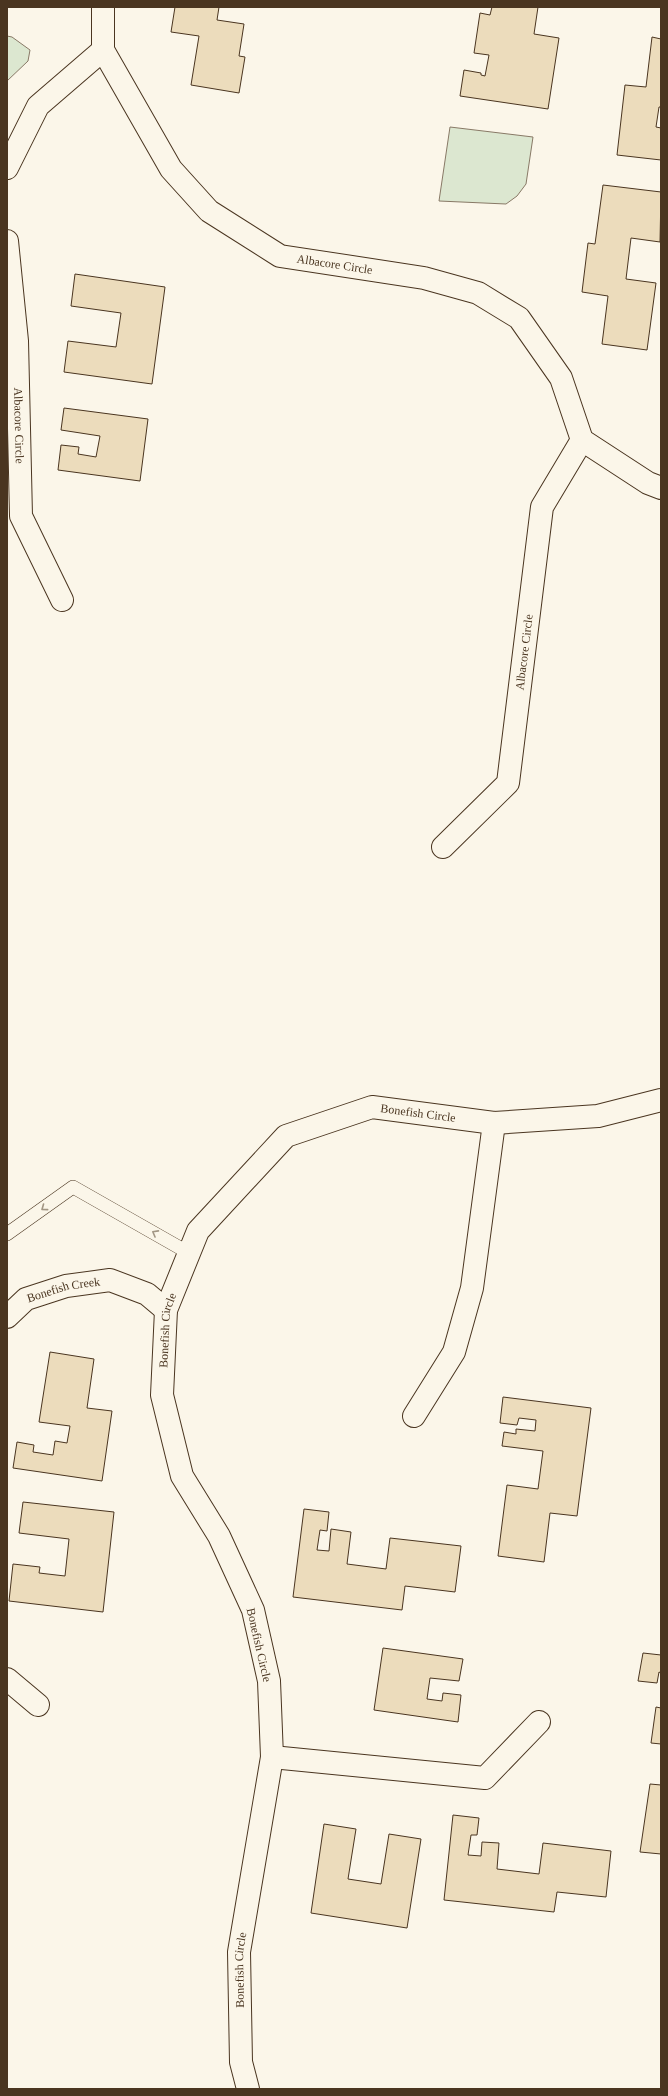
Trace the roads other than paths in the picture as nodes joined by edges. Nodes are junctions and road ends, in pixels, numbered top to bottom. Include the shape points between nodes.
1 (103, 7) edge
2 (103, 50) junction
3 (7, 168) edge
4 (7, 241) edge
5 (582, 440) junction
6 (661, 488) edge
7 (62, 600) dead end
8 (443, 847) dead end
9 (661, 1100) edge
10 (494, 1123) junction
11 (7, 1234) edge
12 (189, 1252) junction
13 (166, 1310) junction
14 (7, 1317) edge
15 (414, 1416) dead end
16 (7, 1679) edge
17 (38, 1705) dead end
18 (539, 1722) dead end
19 (272, 1757) junction
20 (248, 2089) edge

1 - 2 street, Albacore Circle
2 - 3 street via 38,106
2 - 5 street, Albacore Circle via 171,169 209,210 280,256 424,278 478,293 519,318 561,378
4 - 7 street, Albacore Circle via 17,341 21,516
5 - 6 street via 648,483
5 - 8 street, Albacore Circle via 542,507 508,784
9 - 10 street, Bonefish Circle via 598,1116
10 - 12 street, Bonefish Circle via 372,1106 286,1136 198,1231
10 - 15 street via 472,1288 454,1352
12 -> 11 lane via 73,1187
12 - 13 street, Bonefish Circle
13 - 14 street, Bonefish Creek via 147,1294 110,1280 66,1286 26,1299
13 - 19 street, Bonefish Circle via 162,1395 182,1476 219,1536 253,1610 269,1681
16 - 17 street
18 - 19 street via 485,1778
19 - 20 street, Bonefish Circle via 239,1952 241,2062

